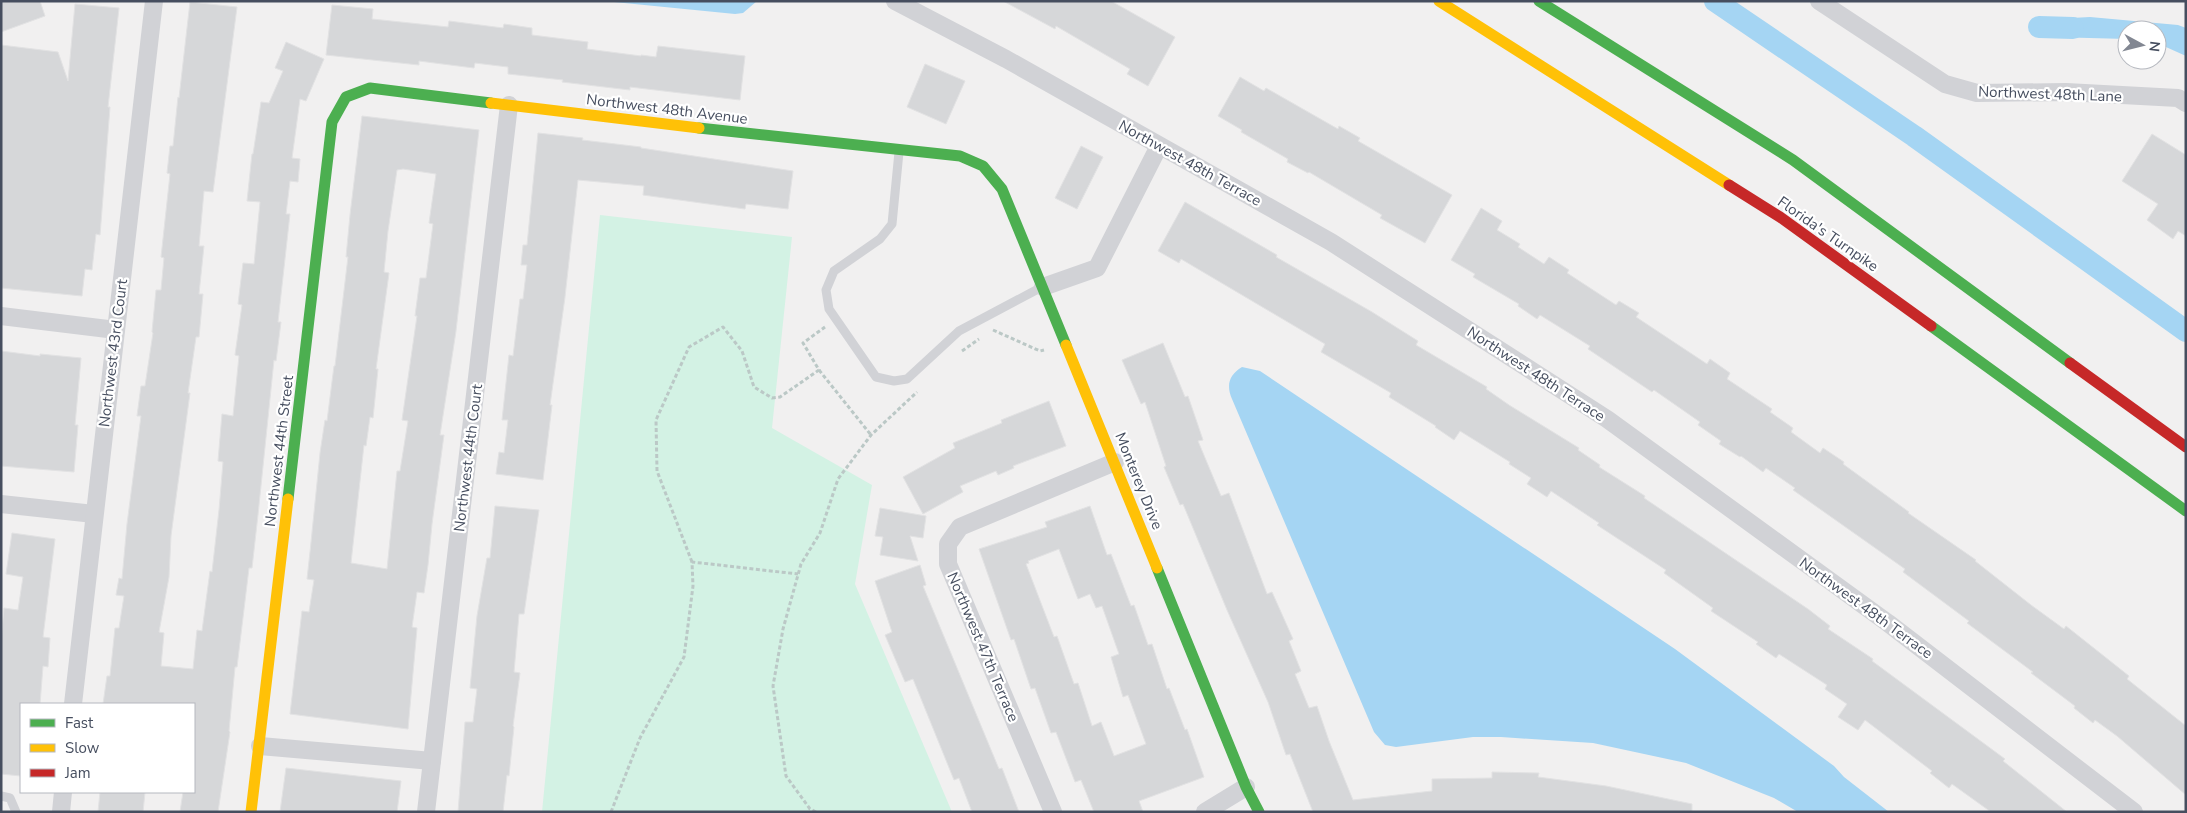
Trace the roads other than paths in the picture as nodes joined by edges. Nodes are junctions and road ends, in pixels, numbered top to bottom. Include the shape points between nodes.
1 (154, 1) edge
2 (894, 1) edge
3 (1439, 1) edge
4 (1539, 1) edge
5 (1819, 1) edge
6 (346, 97) joint
7 (2186, 104) edge
8 (509, 105) junction
9 (1160, 146) junction
10 (899, 150) junction
11 (983, 166) joint
12 (1043, 287) junction
13 (1, 316) edge
14 (116, 330) junction
15 (2186, 447) edge
16 (1115, 462) junction
17 (1, 504) edge
18 (2186, 511) edge
19 (94, 514) junction
20 (73, 703) edge
21 (260, 746) junction
22 (432, 761) junction
23 (1246, 787) junction
24 (63, 793) edge
25 (1, 796) edge
26 (16, 812) edge
27 (61, 812) edge
28 (251, 812) edge
29 (426, 812) edge
30 (1053, 812) edge
31 (1205, 812) edge
32 (1259, 812) edge
33 (2134, 812) edge

1 - 14 street, Northwest 43rd Court
2 - 9 street, Northwest 48th Terrace via 1006,58
3 - 18 main road, Florida's Turnpike via 1780,217
4 - 15 main road via 1793,160
5 - 7 street, Northwest 48th Lane via 1945,84 1978,94 2066,92 2178,98
6 - 8 main road, Northwest 48th Avenue via 370,88
6 - 21 main road, Northwest 44th Street via 332,122
8 - 10 main road, Northwest 48th Avenue
8 - 22 street, Northwest 44th Court
9 - 12 street via 1096,268
9 - 33 street, Northwest 48th Terrace via 1331,242 1607,419 1888,624
10 - 11 main road, Northwest 48th Avenue via 960,156
10 - 12 lane via 892,224 880,238 834,271 826,290 829,309 876,377 894,381 907,379 960,331
11 - 12 main road, Monterey Drive via 1002,189
12 - 16 main road, Monterey Drive
13 - 14 street
14 - 19 street, Northwest 43rd Court
16 - 23 main road, Monterey Drive
16 - 30 street, Northwest 47th Terrace via 960,528 948,544 948,564
17 - 19 street
19 - 20 street, Northwest 43rd Court
21 - 22 street
21 - 28 main road, Northwest 44th Street
22 - 29 street, Northwest 44th Court
23 - 31 street
23 - 32 main road, Monterey Drive
24 - 27 street
25 - 26 lane via 10,798

